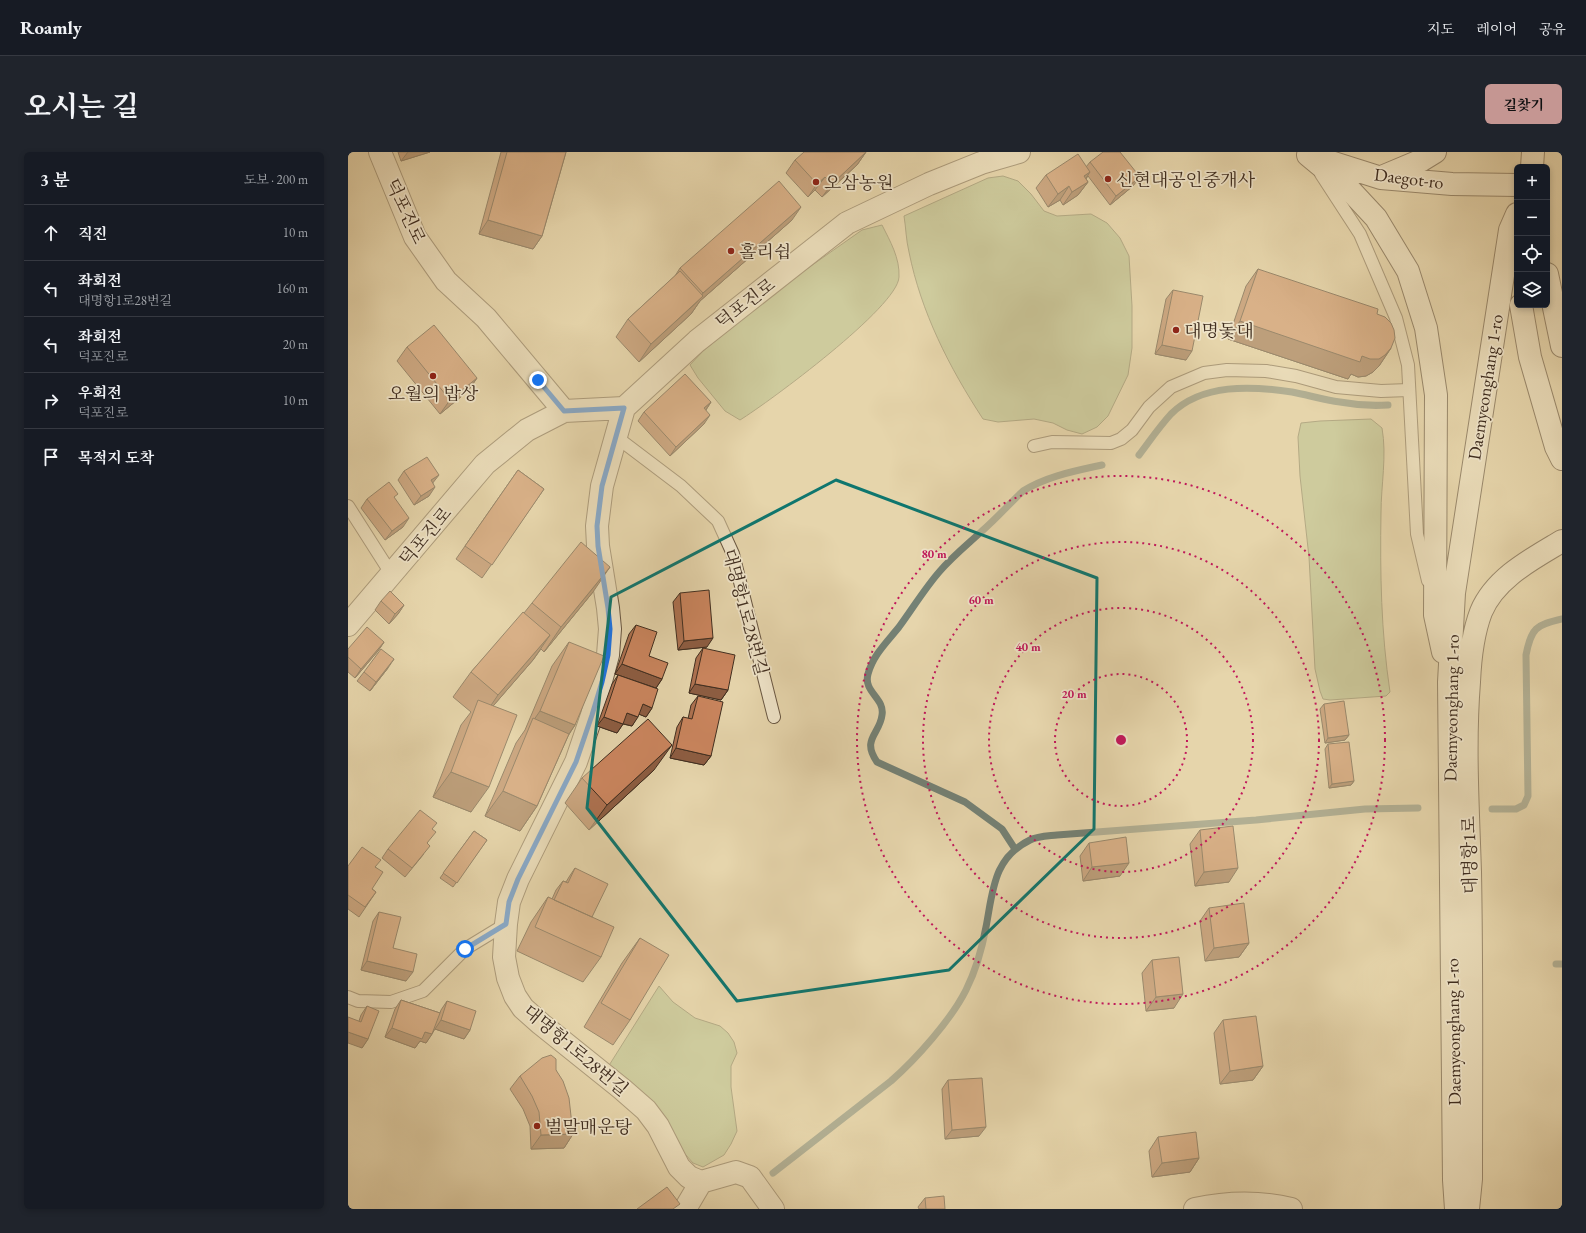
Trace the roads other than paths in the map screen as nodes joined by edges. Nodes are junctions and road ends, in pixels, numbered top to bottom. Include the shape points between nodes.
1 (380, 152) edge
2 (1019, 152) edge
3 (1435, 152) edge
4 (1533, 152) edge
5 (1307, 153) edge
6 (1532, 164) edge
7 (1381, 178) junction
8 (1514, 185) edge
9 (1514, 221) edge
10 (1550, 288) edge
11 (1522, 308) edge
12 (1562, 346) edge
13 (1409, 390) junction
14 (624, 408) junction
15 (564, 411) junction
16 (615, 436) junction
17 (1034, 446) dead end
18 (1562, 459) edge
19 (348, 506) edge
20 (1562, 541) edge
21 (392, 575) junction
22 (1436, 615) junction
23 (348, 625) edge
24 (1448, 682) junction
25 (774, 717) dead end
26 (506, 924) junction
27 (348, 997) edge
28 (701, 1182) junction
29 (685, 1209) edge
30 (773, 1209) edge
31 (1195, 1209) edge
32 (1291, 1209) edge
33 (1456, 1209) edge
34 (1468, 1209) edge

1 - 15 street, 덕포진로 via 415,238 446,281 486,318
2 - 14 street, 덕포진로 via 980,163 929,184 847,223 697,340
3 - 7 street
4 - 6 street
5 - 7 street, Daegot-ro
5 - 13 lane via 1360,234 1379,276 1396,318 1408,364
5 - 22 street via 1349,189 1376,218 1408,271 1426,328 1436,395
7 - 8 street, Daegot-ro via 1452,184
9 - 24 street, Daemyeonghang 1-ro via 1510,230 1468,494 1454,593
10 - 12 street
11 - 18 street via 1530,357 1556,447
13 - 17 lane via 1381,391 1336,387 1266,371 1227,370 1204,373 1170,387 1121,440 1111,443 1052,442
13 - 22 lane via 1417,534
14 - 15 street, 덕포진로
14 - 16 street, 대명항1로28번길
15 - 21 street, 덕포진로 via 527,430 485,464
16 - 25 lane, 대명항1로28번길 via 681,486 718,522 733,554
16 - 26 street, 대명항1로28번길 via 602,486 597,526 610,629 602,682 576,762 518,879 509,902
19 - 21 lane
20 - 34 street, 대명항1로 via 1534,558 1494,590 1482,611 1474,638 1470,666 1466,715 1471,941 1471,1179
21 - 23 street, 덕포진로
22 - 24 street
24 - 33 street, Daemyeonghang 1-ro
26 - 27 lane via 465,949 424,991 391,1002 358,1001
26 - 28 street, 대명항1로28번길 via 504,957 508,978 523,1008 646,1110 658,1126 679,1167 689,1177
28 - 29 street
28 - 30 street via 736,1172 750,1177
31 - 32 street via 1256,1203

